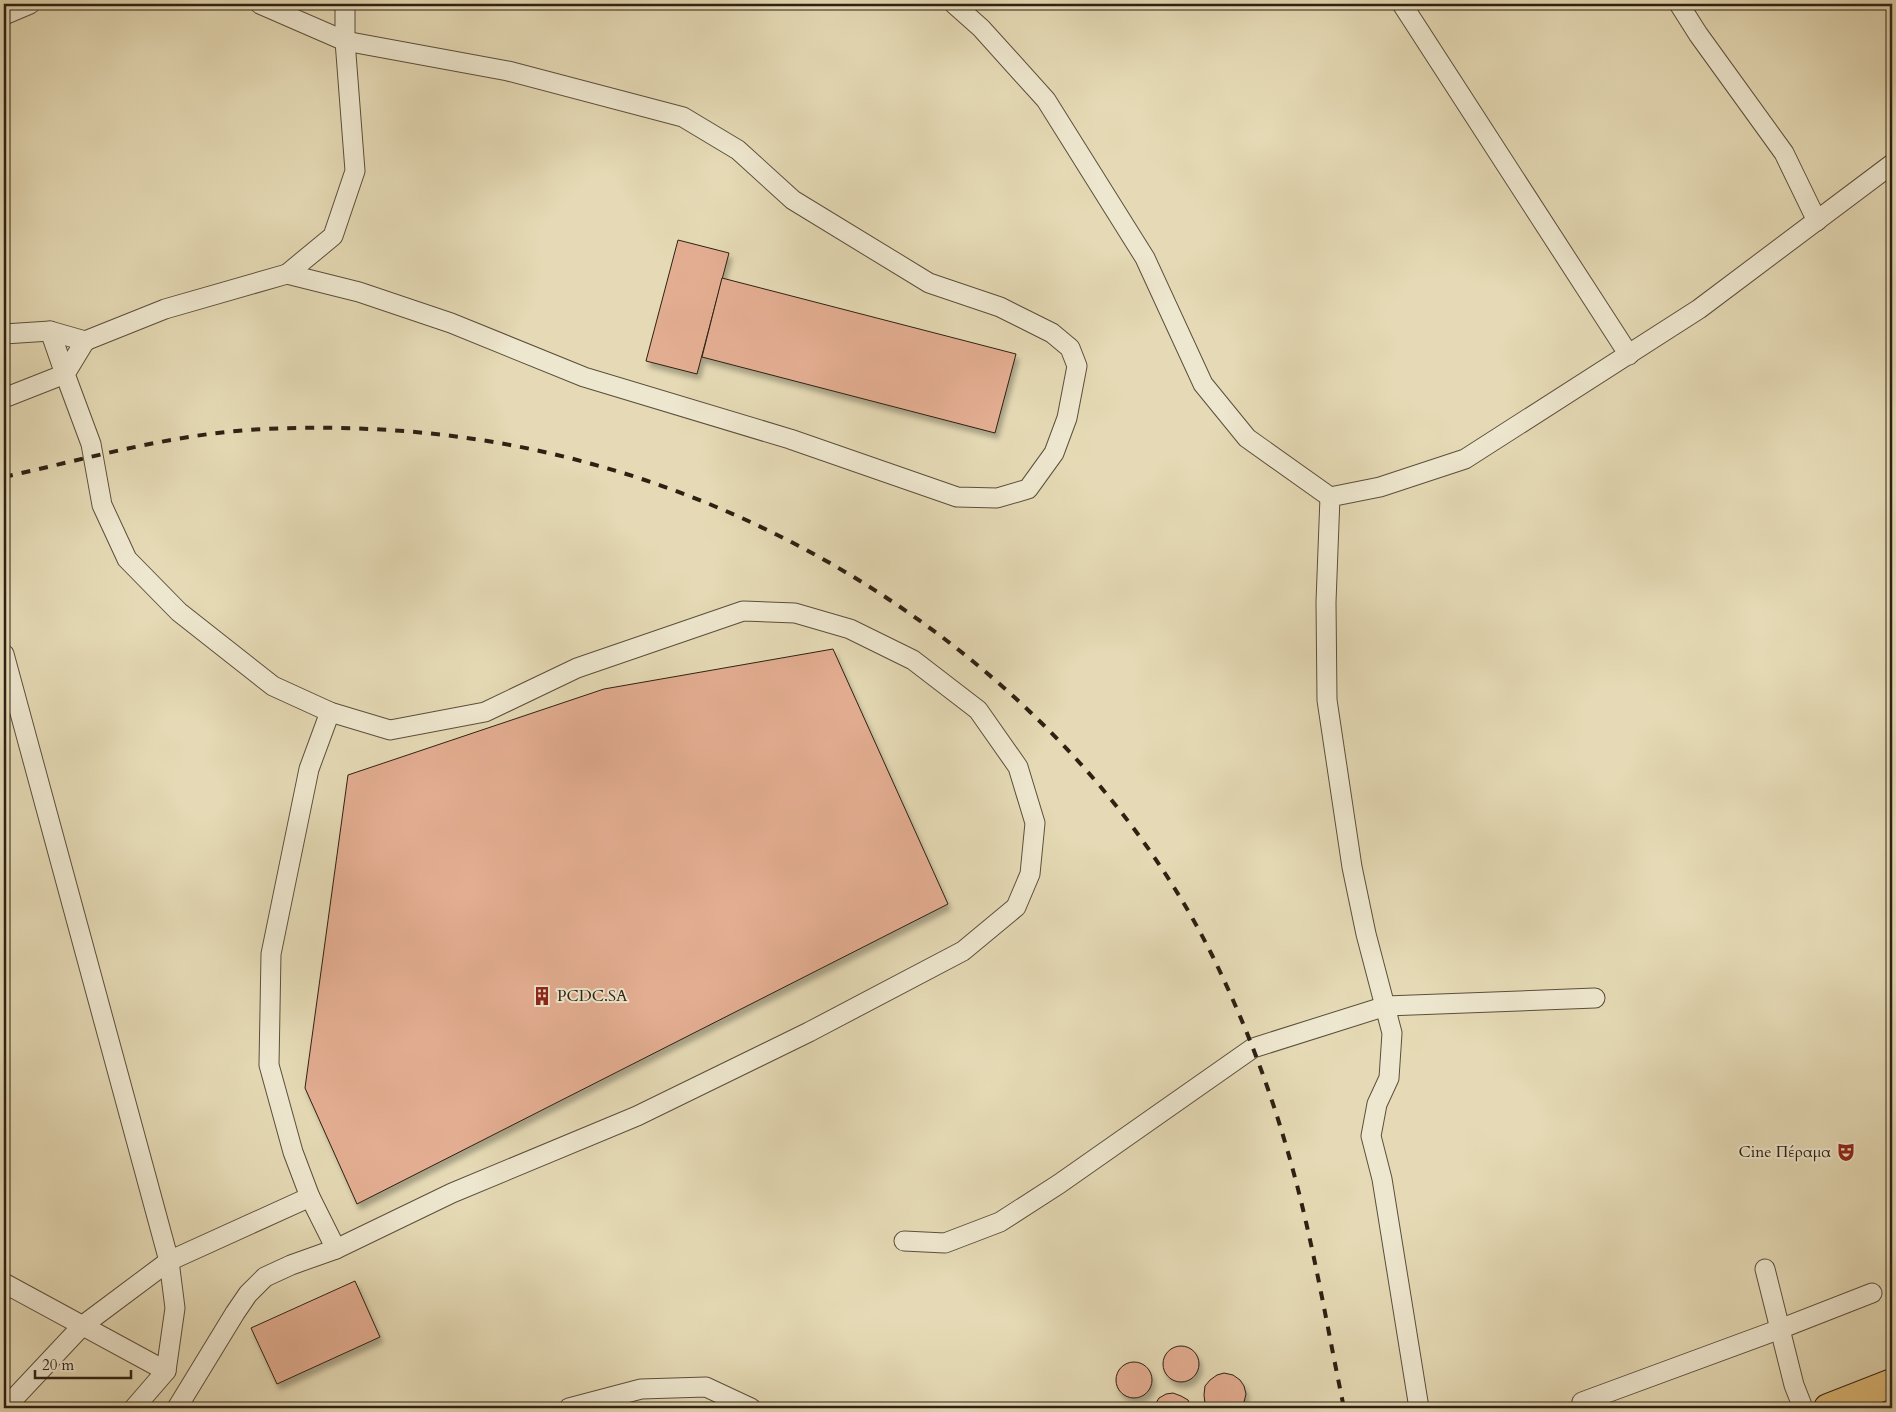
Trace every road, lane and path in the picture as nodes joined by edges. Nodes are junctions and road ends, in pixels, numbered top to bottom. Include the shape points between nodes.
1 (30, 4) edge
2 (260, 4) edge
3 (346, 4) edge
4 (954, 4) edge
5 (1402, 4) edge
6 (1679, 4) edge
7 (4, 15) edge
8 (345, 41) junction
9 (1892, 164) edge
10 (1817, 221) junction
11 (287, 274) junction
12 (50, 331) junction
13 (4, 334) edge
14 (85, 341) junction
15 (1629, 355) junction
16 (65, 374) junction
17 (4, 398) edge
18 (1330, 497) junction
19 (4, 654) edge
20 (330, 712) junction
21 (1595, 998) dead end
22 (1386, 1006) junction
23 (310, 1197) junction
24 (904, 1241) dead end
25 (336, 1249) junction
26 (169, 1261) junction
27 (1765, 1269) dead end
28 (4, 1283) edge
29 (1872, 1293) dead end
30 (82, 1326) junction
31 (1780, 1329) junction
32 (166, 1371) junction
33 (1892, 1383) edge
34 (1582, 1402) dead end
35 (5, 1408) edge
36 (134, 1408) edge
37 (177, 1408) edge
38 (569, 1408) edge
39 (751, 1408) edge
40 (1419, 1408) edge
41 (1803, 1408) edge
42 (1828, 1408) edge

1 - 7 lane
2 - 8 lane
3 - 8 lane
4 - 18 lane via 981,28 1046,100 1145,258 1203,384 1247,438
5 - 15 lane
6 - 10 lane via 1784,153
8 - 11 lane via 355,171 333,236
8 - 11 lane via 508,70 683,117 738,150 793,200 929,283 1000,307 1052,333 1070,348 1077,366 1067,418 1054,454 1028,489 997,498 957,497 790,439 584,377 451,323 359,292
9 - 10 lane
10 - 15 lane via 1699,309
11 - 14 lane via 165,309
12 - 13 lane
12 - 14 lane
12 - 16 lane
14 - 16 lane
15 - 18 lane via 1465,459 1380,487
16 - 17 lane
16 - 20 lane via 91,444 102,506 127,559 179,612 273,686
18 - 22 lane via 1327,700 1352,867
19 - 26 lane
20 - 23 lane via 309,769 271,954 270,1065 293,1152
20 - 25 lane via 390,730 485,712 577,668 743,611 795,613 850,629 913,660 978,710 1018,767 1034,823 1030,874 1016,907 963,951 809,1032 637,1116 452,1193
21 - 22 lane
22 - 24 lane via 1253,1048 1000,1222 945,1243
22 - 40 lane via 1392,1033 1392,1053 1389,1078 1377,1104 1371,1136 1382,1179
23 - 25 lane
23 - 26 lane
25 - 37 lane via 282,1269 253,1288
26 - 30 lane
26 - 32 lane via 175,1308
27 - 31 lane
28 - 30 lane
29 - 31 lane
30 - 32 lane
30 - 35 lane
31 - 34 lane
31 - 41 lane
32 - 36 lane
33 - 42 main road
38 - 39 lane via 641,1389 706,1386

